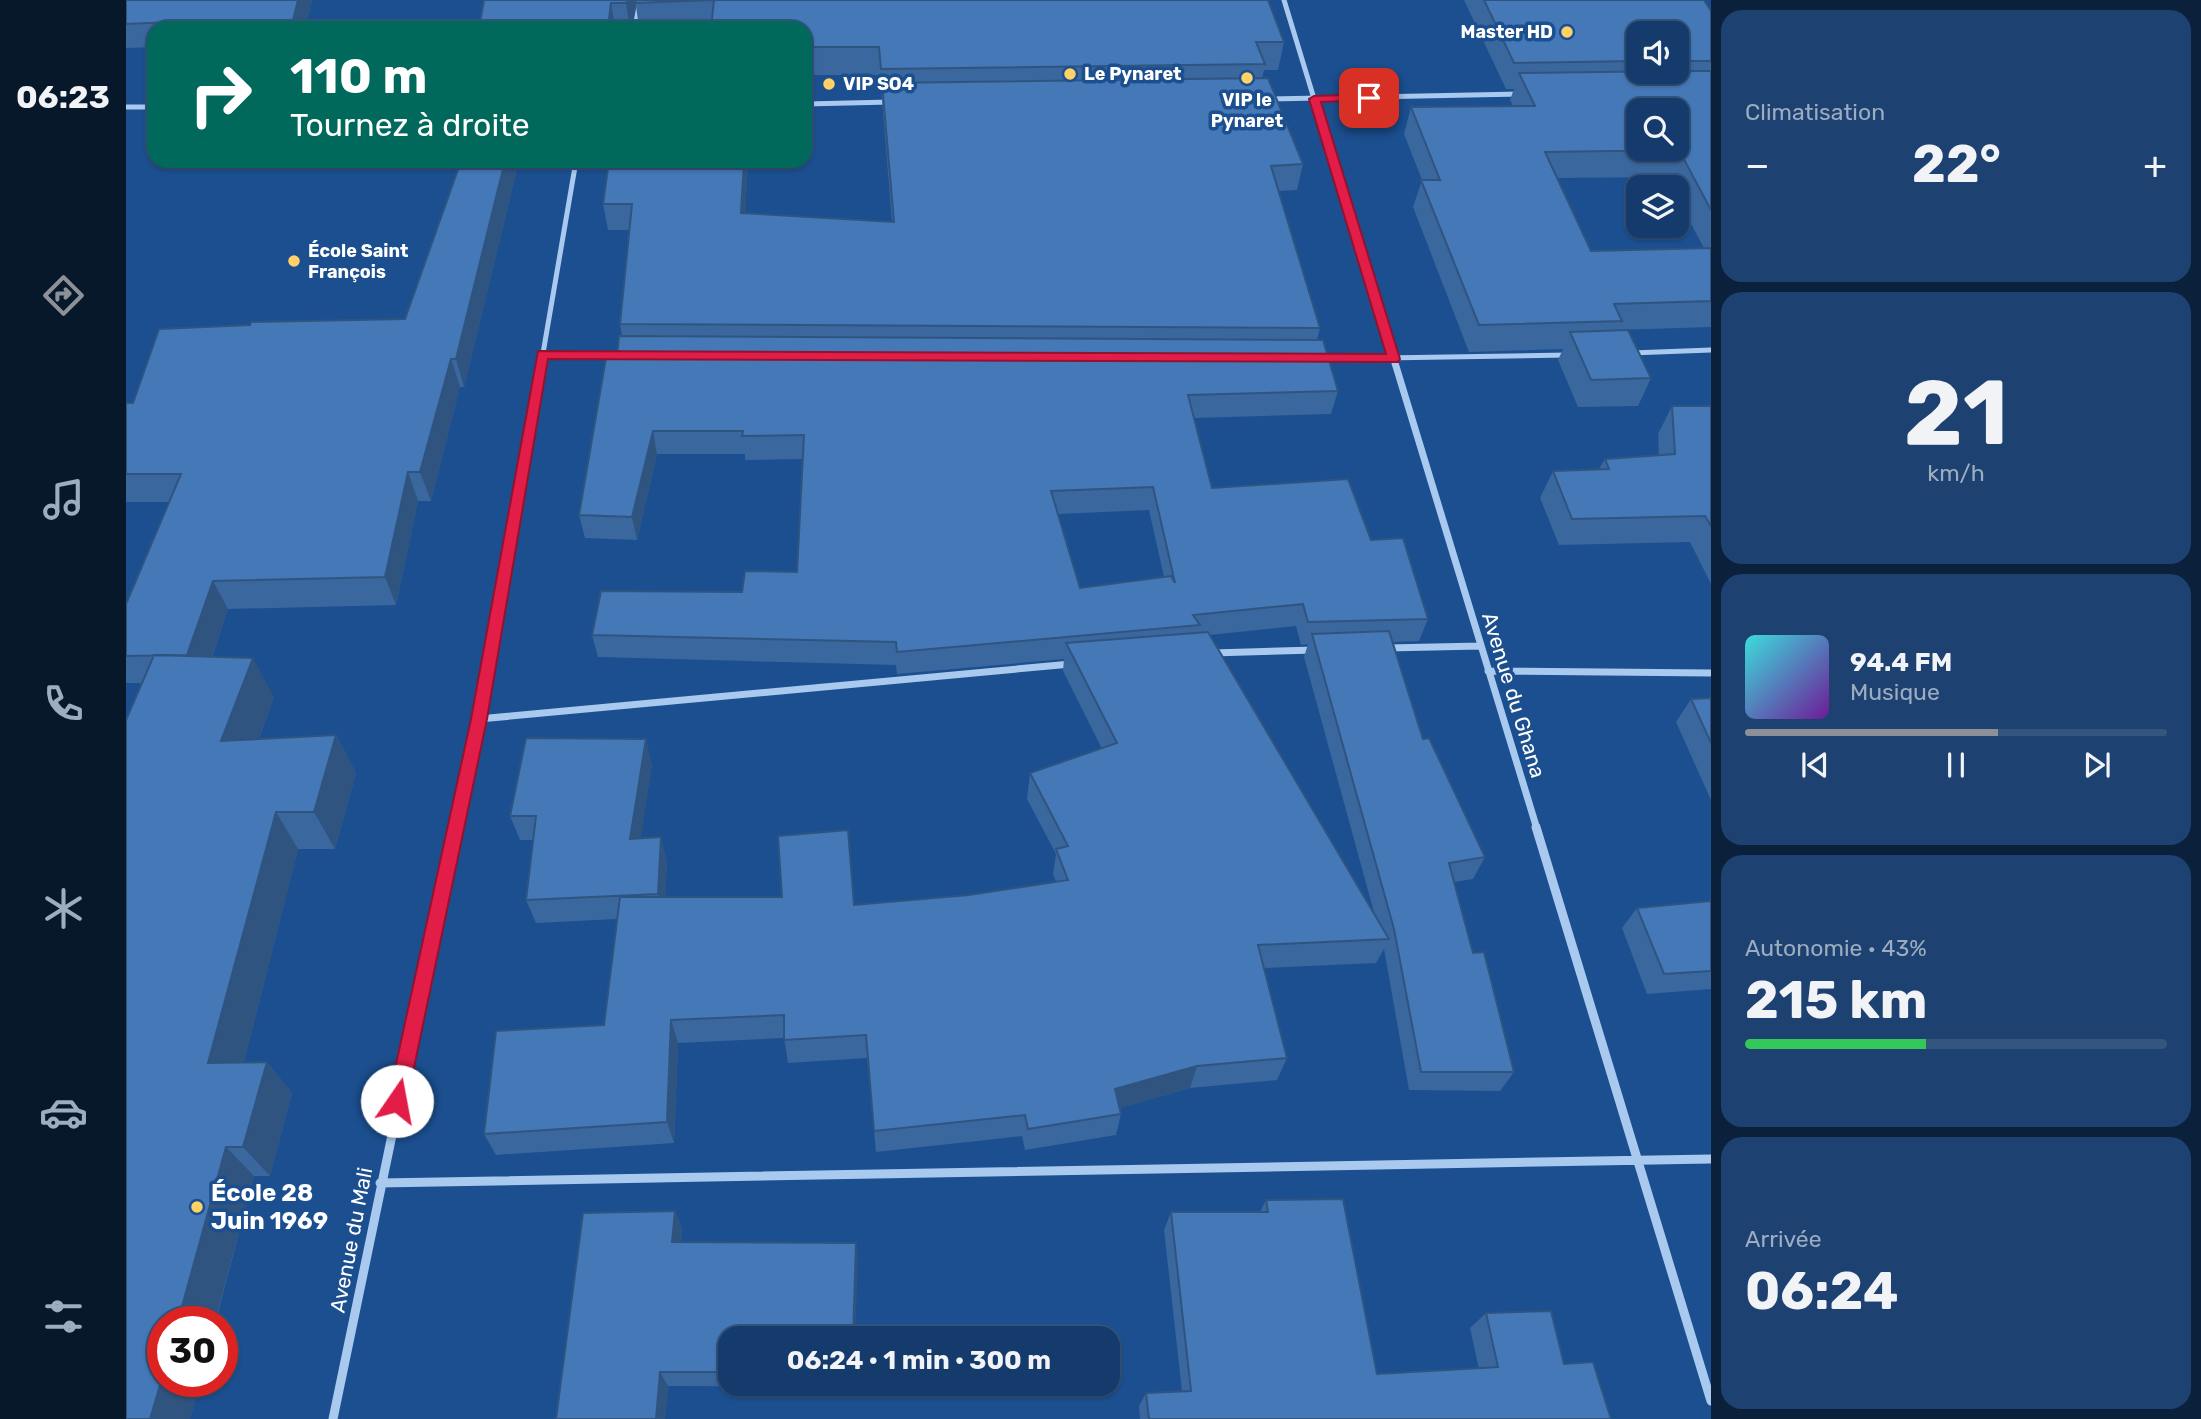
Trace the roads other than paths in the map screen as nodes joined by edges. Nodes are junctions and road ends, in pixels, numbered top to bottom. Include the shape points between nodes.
1 (640, 0) edge
2 (1284, 0) edge
3 (636, 21) edge
4 (1535, 93) edge
5 (1262, 99) edge
6 (1314, 99) junction
7 (900, 102) edge
8 (812, 104) edge
9 (126, 107) edge
10 (147, 107) edge
11 (575, 168) edge
12 (1711, 350) edge
13 (1628, 353) edge
14 (542, 354) junction
15 (640, 355) edge
16 (1572, 355) edge
17 (1314, 359) edge
18 (1394, 359) junction
19 (1480, 646) junction
20 (1371, 649) edge
21 (1330, 650) edge
22 (1208, 653) edge
23 (1084, 663) edge
24 (1488, 671) junction
25 (1711, 673) edge
26 (479, 719) junction
27 (1711, 1159) edge
28 (1638, 1160) junction
29 (380, 1184) junction
30 (1711, 1401) edge
31 (333, 1419) edge

1 - 3 street
2 - 6 street, Avenue du Ghana
4 - 6 street
5 - 6 street
6 - 18 street, Avenue du Ghana
7 - 8 street
9 - 10 street
11 - 14 street, Avenue du Mali
12 - 13 street
14 - 15 street
14 - 26 street, Avenue du Mali
16 - 18 street
17 - 18 street
18 - 19 street, Avenue du Ghana
19 - 20 street
19 - 24 street, Avenue du Ghana
21 - 22 street
23 - 26 street
24 - 25 street
24 - 28 street, Avenue du Ghana
26 - 29 street, Avenue du Mali
27 - 28 street
28 - 29 street
28 - 30 street, Avenue du Ghana
29 - 31 street, Avenue du Mali

